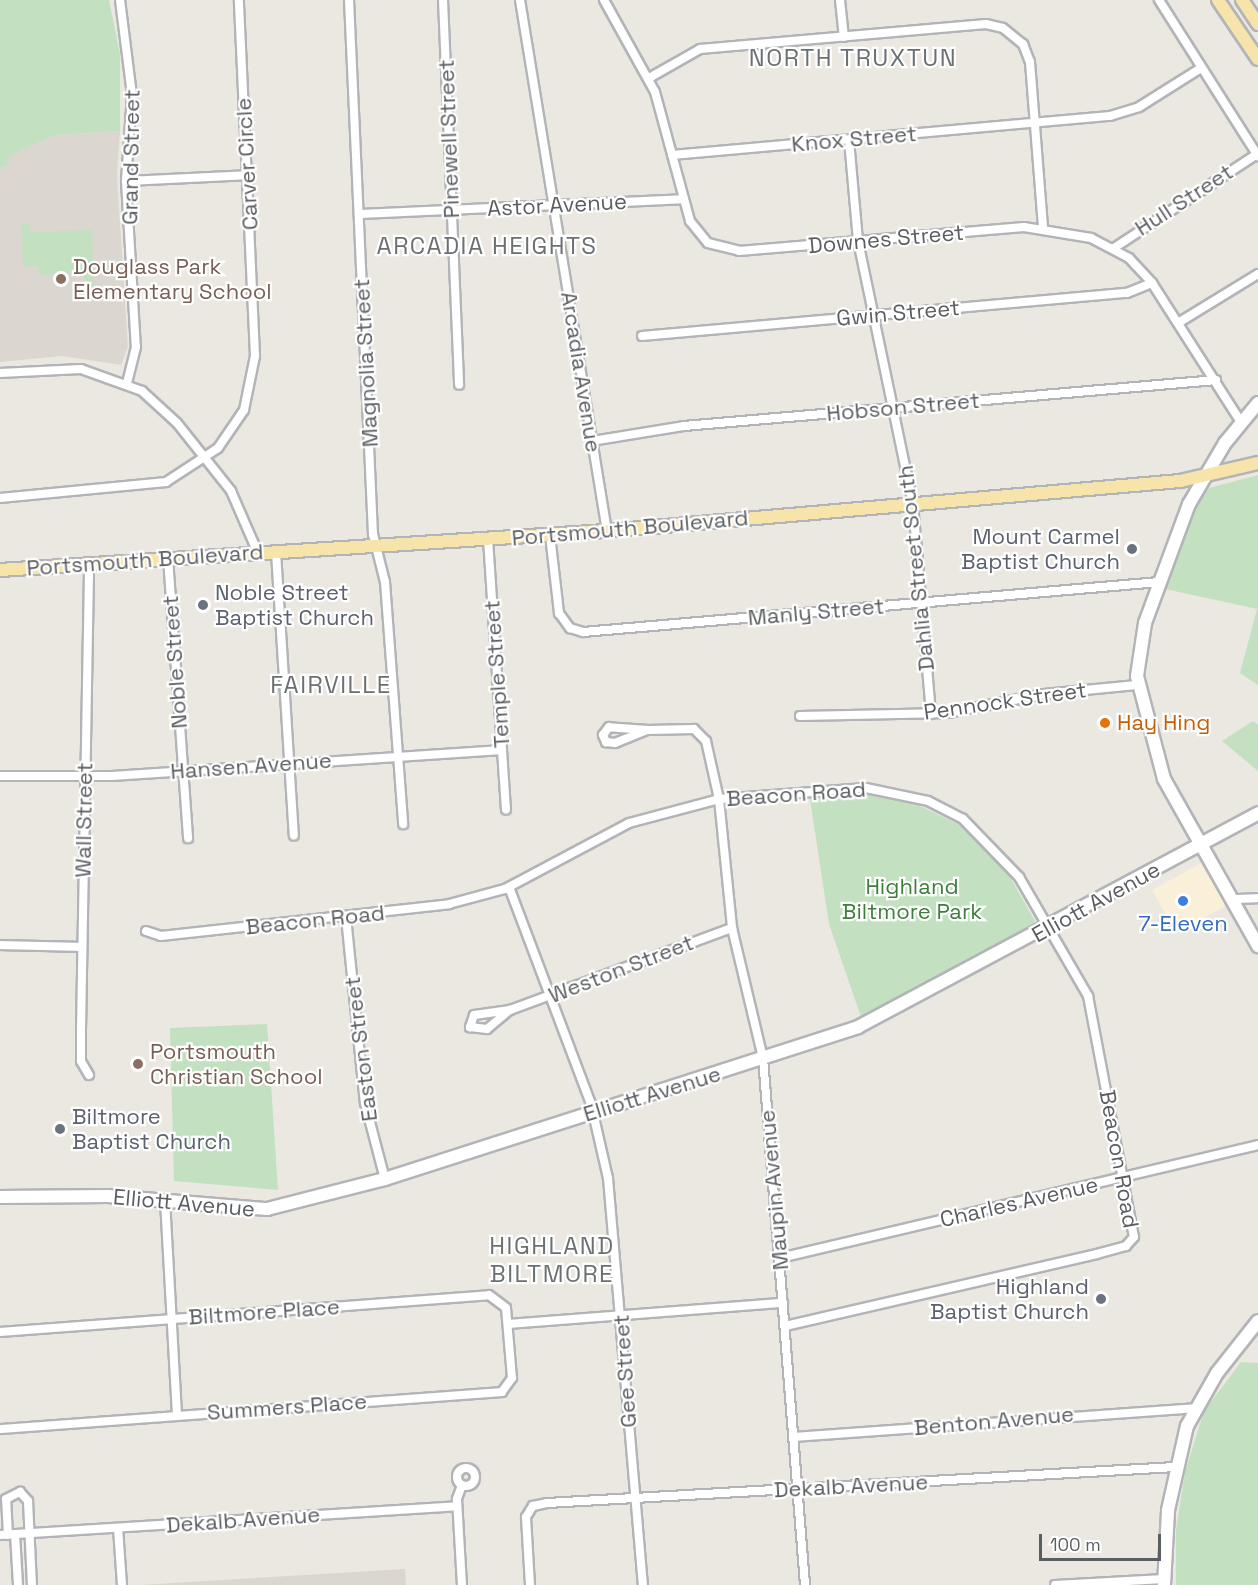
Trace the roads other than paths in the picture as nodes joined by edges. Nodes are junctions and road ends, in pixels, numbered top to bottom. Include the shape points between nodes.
1 (120, 0) edge
2 (239, 0) edge
3 (349, 0) edge
4 (443, 0) edge
5 (520, 0) edge
6 (604, 0) edge
7 (840, 0) edge
8 (1159, 0) edge
9 (1218, 0) edge
10 (1242, 0) edge
11 (1258, 24) edge
12 (844, 37) junction
13 (1258, 58) edge
14 (1201, 68) junction
15 (649, 78) junction
16 (1035, 123) junction
17 (849, 140) junction
18 (672, 155) junction
19 (1257, 155) edge
20 (247, 176) junction
21 (126, 181) junction
22 (684, 199) junction
23 (554, 206) junction
24 (451, 211) junction
25 (359, 214) junction
26 (1043, 227) junction
27 (858, 241) junction
28 (1114, 248) junction
29 (1258, 273) edge
30 (1152, 284) junction
31 (872, 315) junction
32 (1178, 323) junction
33 (642, 336) dead end
34 (0, 373) edge
35 (1216, 380) junction
36 (127, 383) junction
37 (459, 385) dead end
38 (1258, 403) edge
39 (893, 408) junction
40 (1241, 422) junction
41 (592, 441) junction
42 (206, 459) junction
43 (1258, 463) edge
44 (1203, 477) junction
45 (0, 498) edge
46 (913, 504) junction
47 (607, 531) junction
48 (550, 535) junction
49 (488, 539) junction
50 (377, 546) junction
51 (276, 552) junction
52 (258, 553) junction
53 (168, 558) junction
54 (89, 563) junction
55 (0, 570) edge
56 (1159, 582) junction
57 (921, 603) junction
58 (1137, 685) junction
59 (931, 714) junction
60 (800, 716) dead end
61 (648, 730) dead end
62 (502, 750) junction
63 (398, 755) junction
64 (290, 763) junction
65 (183, 772) junction
66 (0, 776) edge
67 (85, 777) junction
68 (719, 799) junction
69 (506, 809) dead end
70 (1258, 813) edge
71 (403, 824) dead end
72 (294, 835) dead end
73 (188, 838) dead end
74 (1201, 844) junction
75 (509, 887) junction
76 (1258, 897) edge
77 (1235, 898) junction
78 (346, 916) junction
79 (732, 928) junction
80 (1048, 928) junction
81 (146, 931) dead end
82 (0, 945) edge
83 (1258, 946) edge
84 (81, 947) junction
85 (551, 995) junction
86 (510, 1010) dead end
87 (763, 1058) junction
88 (89, 1075) dead end
89 (594, 1112) junction
90 (1258, 1145) edge
91 (1125, 1177) junction
92 (385, 1179) junction
93 (0, 1197) edge
94 (165, 1200) junction
95 (780, 1258) junction
96 (783, 1303) junction
97 (621, 1315) junction
98 (172, 1319) junction
99 (1258, 1321) edge
100 (508, 1324) junction
101 (785, 1326) junction
102 (0, 1332) edge
103 (1194, 1408) junction
104 (177, 1415) junction
105 (0, 1429) edge
106 (794, 1437) junction
107 (1176, 1467) junction
108 (462, 1485) dead end
109 (799, 1488) junction
110 (637, 1498) junction
111 (457, 1506) junction
112 (118, 1528) junction
113 (29, 1534) junction
114 (8, 1535) edge
115 (1164, 1582) edge
116 (18, 1585) edge
117 (32, 1585) edge
118 (122, 1585) edge
119 (462, 1585) edge
120 (530, 1585) edge
121 (643, 1585) edge
122 (806, 1585) edge
123 (1055, 1585) edge

1 - 21 street, Grand Street via 132,66
2 - 20 street, Carver Circle
3 - 25 street, Magnolia Street
4 - 24 street, Pinewell Street
5 - 23 street, Arcadia Avenue
6 - 15 street, Downes Street
7 - 12 street
8 - 14 street
9 - 13 main road
10 - 11 main road
12 - 15 street via 700,49
12 - 16 street via 986,24 1004,28 1028,54
14 - 16 street, Knox Street via 1126,112
14 - 19 street
15 - 18 street, Downes Street
16 - 17 street, Knox Street
16 - 26 street
17 - 18 street, Knox Street
17 - 27 street, Dahlia Street South
18 - 22 street, Downes Street
19 - 28 street, Hull Street
20 - 21 street
20 - 42 street, Carver Circle via 254,377 238,422
21 - 36 street, Grand Street via 136,347
22 - 23 street, Astor Avenue
22 - 27 street, Downes Street via 695,229 723,250
23 - 24 street, Astor Avenue
23 - 41 street, Arcadia Avenue
24 - 25 street, Astor Avenue
24 - 37 street, Pinewell Street
25 - 50 street, Magnolia Street
26 - 27 street, Downes Street
26 - 28 street, Downes Street
27 - 31 street, Dahlia Street South
28 - 30 street, Downes Street
29 - 32 street
30 - 31 street, Gwin Street via 1127,293
30 - 32 street, Downes Street
31 - 33 street, Gwin Street
31 - 39 street, Dahlia Street South
32 - 35 street, Downes Street
34 - 36 street via 81,369
35 - 39 street, Hobson Street
35 - 40 street, Downes Street
36 - 42 street via 165,410
38 - 40 street
39 - 41 street, Hobson Street via 659,429
39 - 46 street, Dahlia Street South
40 - 44 street
41 - 47 street, Arcadia Avenue
42 - 45 street, Carver Circle via 150,486
42 - 52 street via 241,509
43 - 44 main road, Portsmouth Boulevard
44 - 46 main road, Portsmouth Boulevard
44 - 56 street
46 - 47 main road, Portsmouth Boulevard
46 - 57 street, Dahlia Street South
47 - 48 main road, Portsmouth Boulevard
48 - 49 main road, Portsmouth Boulevard
48 - 57 street, Manly Street via 559,613 576,631
49 - 50 main road, Portsmouth Boulevard
49 - 62 street, Temple Street
50 - 51 main road, Portsmouth Boulevard
50 - 63 street, Magnolia Street
51 - 52 main road, Portsmouth Boulevard
51 - 64 street
52 - 53 main road, Portsmouth Boulevard
53 - 54 main road, Portsmouth Boulevard
53 - 65 street, Noble Street
54 - 55 main road, Portsmouth Boulevard
54 - 67 street, Wall Street
56 - 57 street, Manly Street
56 - 58 street via 1140,642
57 - 59 street, Dahlia Street South
58 - 59 street, Pennock Street via 1070,690
58 - 74 street via 1164,778
59 - 60 street, Pennock Street
61 - 68 street, Maupin Avenue via 687,726 701,734
62 - 63 street, Hansen Avenue
62 - 69 street, Temple Street
63 - 64 street, Hansen Avenue
63 - 71 street, Magnolia Street
64 - 65 street, Hansen Avenue
64 - 72 street
65 - 67 street, Hansen Avenue
65 - 73 street, Noble Street
66 - 67 street, Hansen Avenue
67 - 84 street, Wall Street
68 - 75 street, Beacon Road via 629,823
68 - 79 street, Maupin Avenue
68 - 80 street, Beacon Road via 846,787 928,801 963,819 994,846
70 - 74 street, Elliott Avenue
74 - 77 street
74 - 80 street, Elliott Avenue
75 - 78 street, Beacon Road via 449,904
75 - 85 street, Gee Street
76 - 77 street
77 - 83 street
78 - 81 street, Beacon Road via 161,936
78 - 92 street, Easton Street via 365,1103
79 - 85 street, Weston Street
79 - 87 street, Maupin Avenue
80 - 87 street, Elliott Avenue via 901,1008
80 - 91 street, Beacon Road via 1092,1009
82 - 84 street
84 - 88 street, Wall Street via 81,1061
85 - 86 street, Weston Street
85 - 89 street, Gee Street
87 - 89 street, Elliott Avenue
87 - 95 street, Maupin Avenue
89 - 92 street, Elliott Avenue
89 - 97 street, Gee Street via 613,1214
90 - 91 street, Charles Avenue
91 - 95 street, Charles Avenue
91 - 101 street, Beacon Road via 1134,1232 1126,1246
92 - 94 street, Elliott Avenue via 267,1209
93 - 94 street, Elliott Avenue
94 - 98 street
95 - 96 street, Maupin Avenue
96 - 97 street
96 - 101 street, Maupin Avenue
97 - 100 street
97 - 110 street, Gee Street
98 - 100 street, Biltmore Place via 489,1295 503,1303
98 - 102 street, Biltmore Place
98 - 104 street
99 - 103 street
100 - 104 street, Summers Place via 512,1384 502,1392
101 - 106 street, Maupin Avenue
103 - 106 street, Benton Avenue
103 - 107 street
104 - 105 street, Summers Place
106 - 109 street, Maupin Avenue
107 - 109 street, Dekalb Avenue
107 - 115 street
108 - 111 street
109 - 110 street, Dekalb Avenue
109 - 122 street, Maupin Avenue
110 - 120 street, Dekalb Avenue via 547,1503 528,1510
110 - 121 street, Gee Street
111 - 112 street, Dekalb Avenue
111 - 119 street
112 - 113 street, Dekalb Avenue
112 - 118 street
113 - 114 street, Dekalb Avenue
113 - 114 street via 28,1501 16,1492 6,1499
113 - 117 street
114 - 116 street
115 - 123 street

